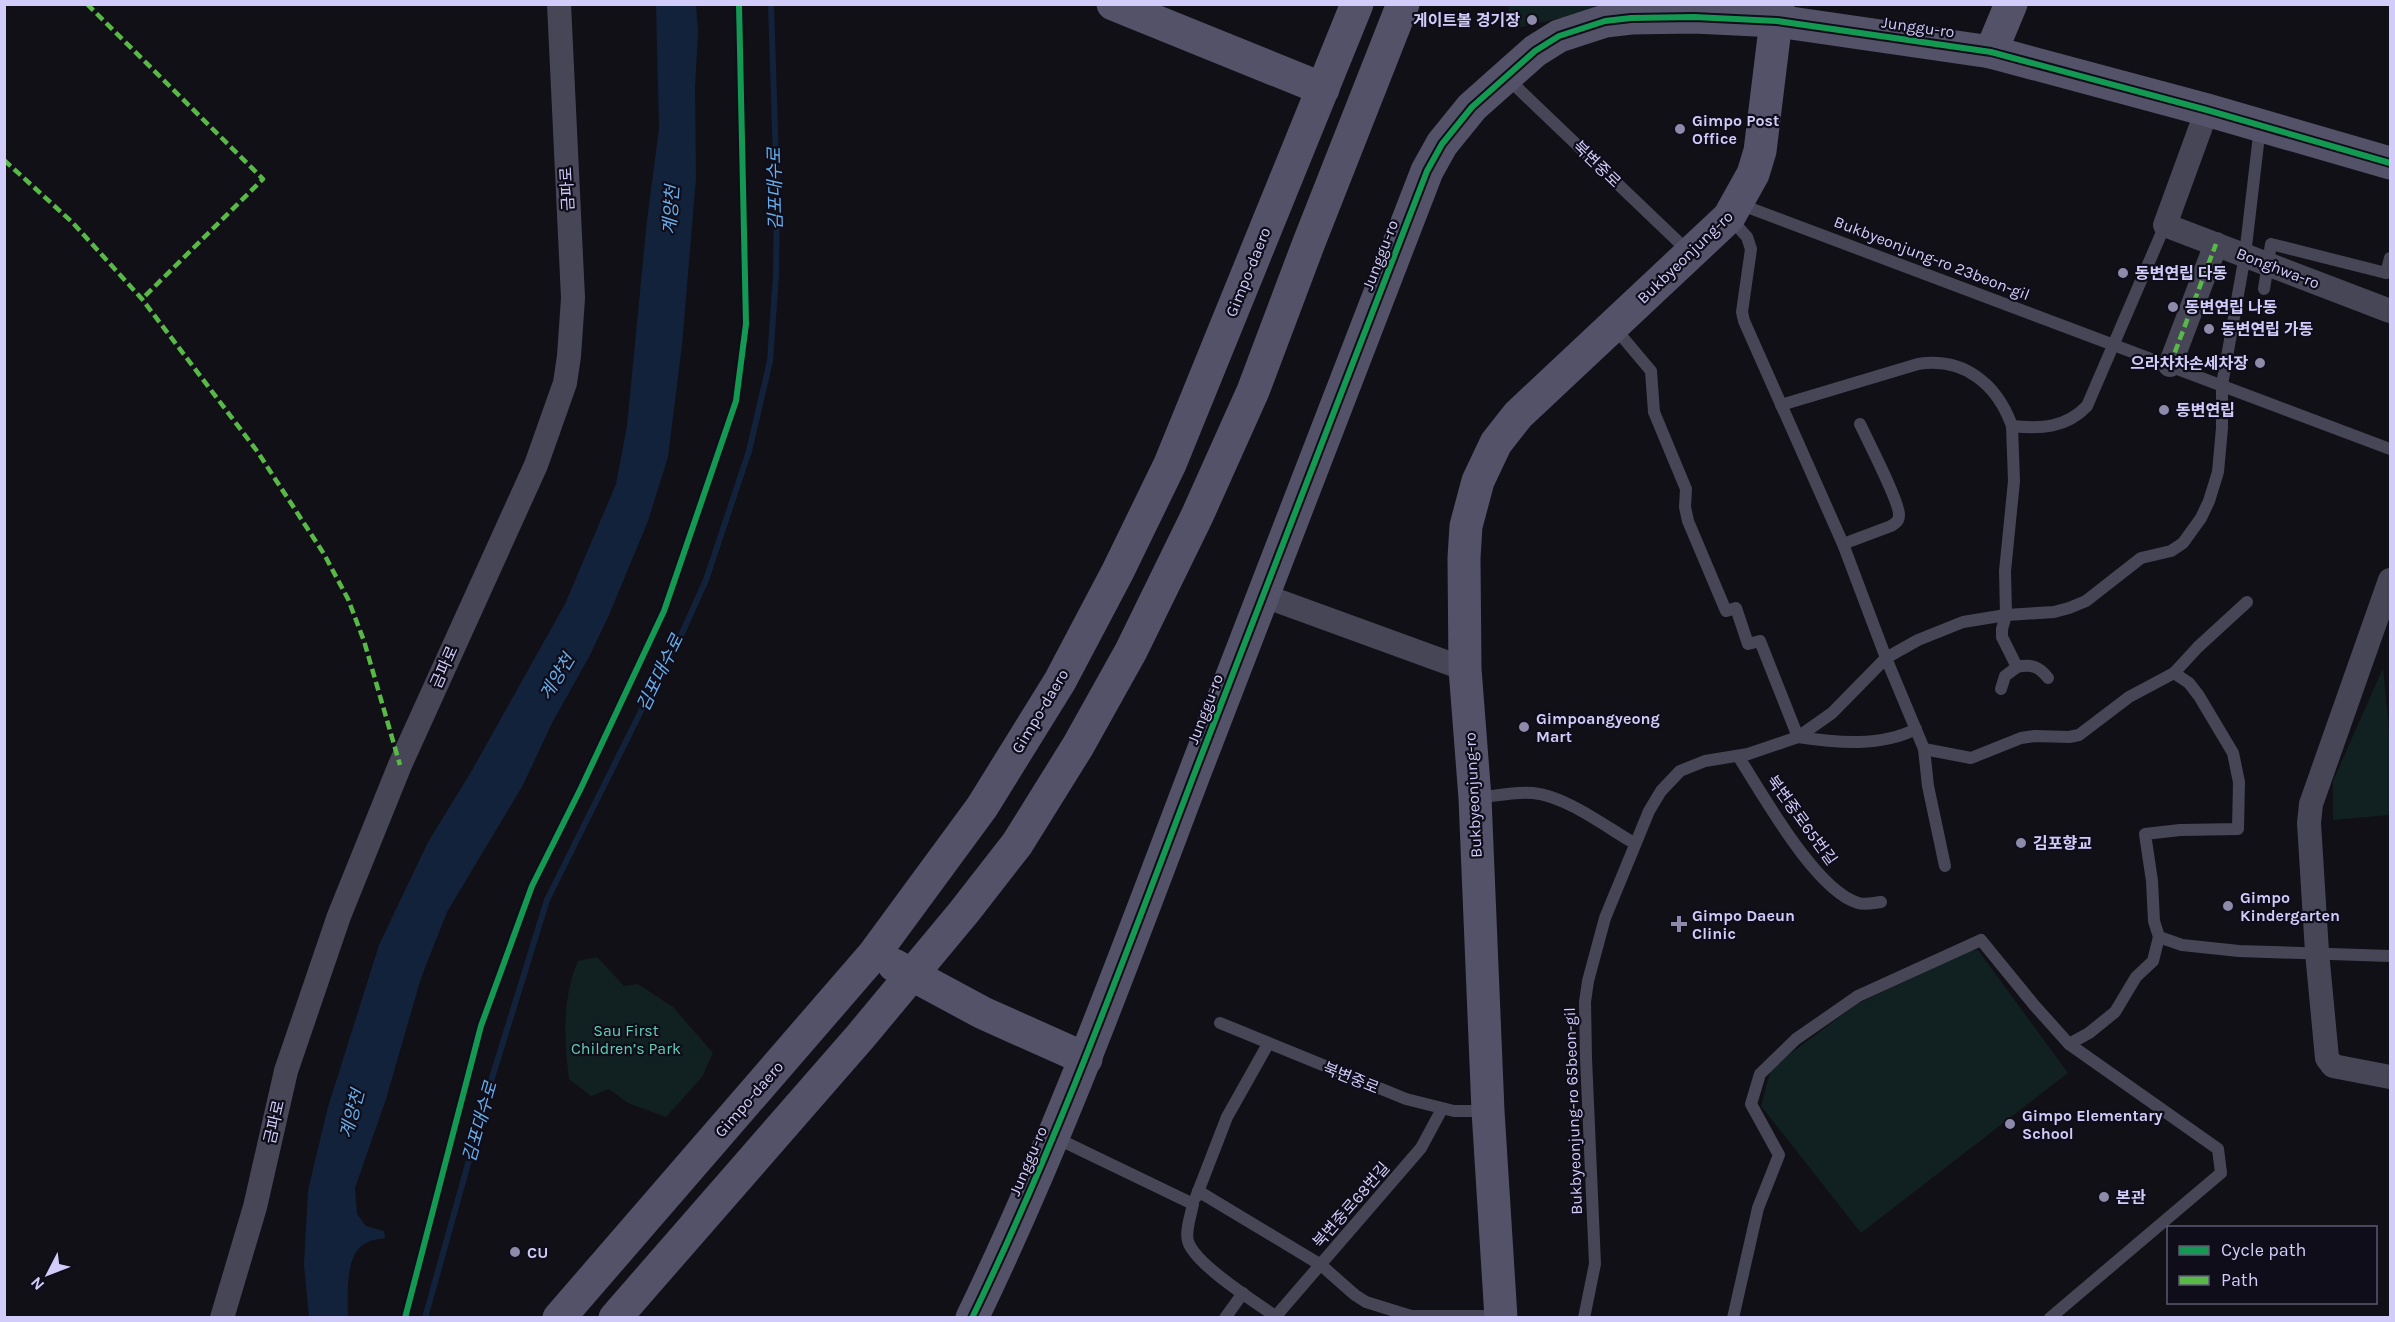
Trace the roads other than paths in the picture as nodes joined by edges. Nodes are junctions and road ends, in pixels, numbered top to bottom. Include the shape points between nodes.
1 (559, 4) edge
2 (1113, 4) edge
3 (1358, 4) edge
4 (1403, 4) edge
5 (2011, 4) edge
6 (1778, 13) edge
7 (1991, 52) junction
8 (1504, 75) junction
9 (1323, 89) junction
10 (2207, 110) junction
11 (2260, 127) junction
12 (2391, 163) edge
13 (1734, 210) junction
14 (2165, 225) junction
15 (2216, 244) junction
16 (1690, 252) junction
17 (2391, 258) edge
18 (2256, 259) junction
19 (2264, 290) dead end
20 (2391, 311) edge
21 (1613, 327) junction
22 (2114, 344) junction
23 (2170, 365) junction
24 (2222, 385) junction
25 (1780, 405) junction
26 (1860, 424) dead end
27 (2012, 426) junction
28 (2391, 449) edge
29 (1843, 544) junction
30 (2391, 580) edge
31 (1262, 595) junction
32 (2247, 602) dead end
33 (2006, 615) junction
34 (1886, 658) junction
35 (2017, 667) junction
36 (1465, 669) junction
37 (2174, 673) junction
38 (2048, 678) dead end
39 (2001, 689) dead end
40 (1916, 729) junction
41 (1798, 737) junction
42 (1924, 749) junction
43 (1738, 756) junction
44 (1475, 798) junction
45 (1634, 843) junction
46 (1945, 866) dead end
47 (1881, 902) dead end
48 (2159, 937) junction
49 (2317, 952) junction
50 (874, 954) junction
51 (2391, 956) edge
52 (913, 975) junction
53 (1220, 1023) dead end
54 (1268, 1044) junction
55 (2069, 1044) junction
56 (1086, 1059) junction
57 (2391, 1077) edge
58 (1442, 1109) junction
59 (1488, 1111) junction
60 (1053, 1136) junction
61 (1198, 1191) junction
62 (1193, 1204) junction
63 (1320, 1265) junction
64 (1243, 1293) junction
65 (1501, 1316) edge
66 (222, 1317) edge
67 (560, 1317) edge
68 (615, 1317) edge
69 (972, 1317) edge
70 (1225, 1317) edge
71 (1277, 1317) edge
72 (1584, 1317) edge
73 (1733, 1317) edge
74 (2050, 1317) edge

1 - 66 street, 금파로 via 573,298 565,382 536,465 400,765 339,916 286,1071 255,1207
2 - 9 street
3 - 9 street, Gimpo-daero
4 - 52 street via 1253,391 1131,651 1017,844
5 - 7 street
6 - 7 street, Junggu-ro
6 - 8 street, Junggu-ro via 1605,21 1559,36
6 - 13 street, Bukbyeonjung-ro via 1760,151
7 - 10 street, Junggu-ro
8 - 16 lane, 북변중로
8 - 31 street, Junggu-ro via 1456,124 1427,171
9 - 50 street, Gimpo-daero via 1170,464 1118,571 1060,681 982,807
10 - 11 street, Junggu-ro
10 - 14 street
11 - 12 street, Junggu-ro
11 - 18 lane
13 - 16 street, Bukbyeonjung-ro
13 - 22 lane, Bukbyeonjung-ro 23beon-gil
13 - 25 lane via 1751,249 1744,321
14 - 15 street, Bonghwa-ro
14 - 22 lane
15 - 18 street, Bonghwa-ro
15 - 23 street
16 - 21 street, Bukbyeonjung-ro
17 - 18 lane via 2386,273 2271,244
18 - 19 lane
18 - 20 street, Bonghwa-ro
18 - 24 lane
21 - 36 street, Bukbyeonjung-ro via 1518,415 1486,459 1466,526
21 - 41 lane via 1651,371 1654,412 1686,489 1688,521 1726,611 1736,608 1749,644 1760,641
22 - 23 lane, Bukbyeonjung-ro 23beon-gil
22 - 27 lane via 2087,406 2079,415 2053,426
23 - 24 lane, Bukbyeonjung-ro 23beon-gil
24 - 28 lane, Bukbyeonjung-ro 23beon-gil
24 - 33 lane via 2223,428 2217,472 2202,518 2183,543 2141,558 2086,601 2069,608
25 - 27 lane via 1933,362 1949,363 1983,380 2005,405
25 - 29 lane
26 - 29 lane via 1899,517 1891,526
27 - 33 lane via 2014,481 2005,571
29 - 34 lane
30 - 49 street via 2310,814
31 - 36 street
31 - 56 street, Junggu-ro
32 - 37 lane
33 - 34 lane, Bukbyeonjung-ro 65beon-gil via 1943,628
33 - 35 lane via 2002,637
34 - 40 lane
34 - 41 lane, Bukbyeonjung-ro 65beon-gil via 1832,713
35 - 38 lane via 2033,666
35 - 39 lane via 2005,676
36 - 44 street, Bukbyeonjung-ro
37 - 42 lane via 2129,697 2079,735 2021,738 1971,758
37 - 48 lane via 2199,696 2233,753 2239,782 2238,829 2145,834
40 - 41 lane via 1877,741
40 - 42 lane
41 - 43 lane, Bukbyeonjung-ro 65beon-gil
42 - 46 lane
43 - 45 lane, Bukbyeonjung-ro 65beon-gil via 1705,761 1680,771 1661,791
43 - 47 lane, 북변중로65번길 via 1781,823 1831,886 1858,903
44 - 45 lane via 1536,793 1563,803
44 - 59 street, Bukbyeonjung-ro
45 - 72 lane, Bukbyeonjung-ro 65beon-gil via 1605,918 1585,1002 1595,1253
48 - 49 lane via 2182,945 2239,951
48 - 55 lane via 2153,961 2136,977 2115,1012
49 - 51 lane
49 - 57 street via 2326,1058 2333,1066
50 - 52 street
50 - 67 street, Gimpo-daero
52 - 56 street via 982,1013
52 - 68 street
53 - 54 lane, 북변중로
54 - 58 lane, 북변중로 via 1406,1099
54 - 61 lane, 북변중로68번길 via 1227,1116
55 - 73 lane via 1981,940 1857,996 1796,1039 1760,1074 1751,1104 1779,1155 1758,1208
55 - 74 lane via 2218,1149 2221,1173
56 - 60 street, Junggu-ro
58 - 59 lane, 북변중로
58 - 63 lane, 북변중로68번길 via 1421,1148
59 - 65 street, Bukbyeonjung-ro
60 - 62 lane
60 - 69 street, Junggu-ro
61 - 62 lane, 북변중로68번길
61 - 63 lane
62 - 64 lane, 북변중로68번길 via 1187,1238 1191,1248
63 - 65 lane via 1355,1295 1388,1310 1411,1316
63 - 71 lane, 북변중로68번길
64 - 70 lane
64 - 71 lane, 북변중로68번길

